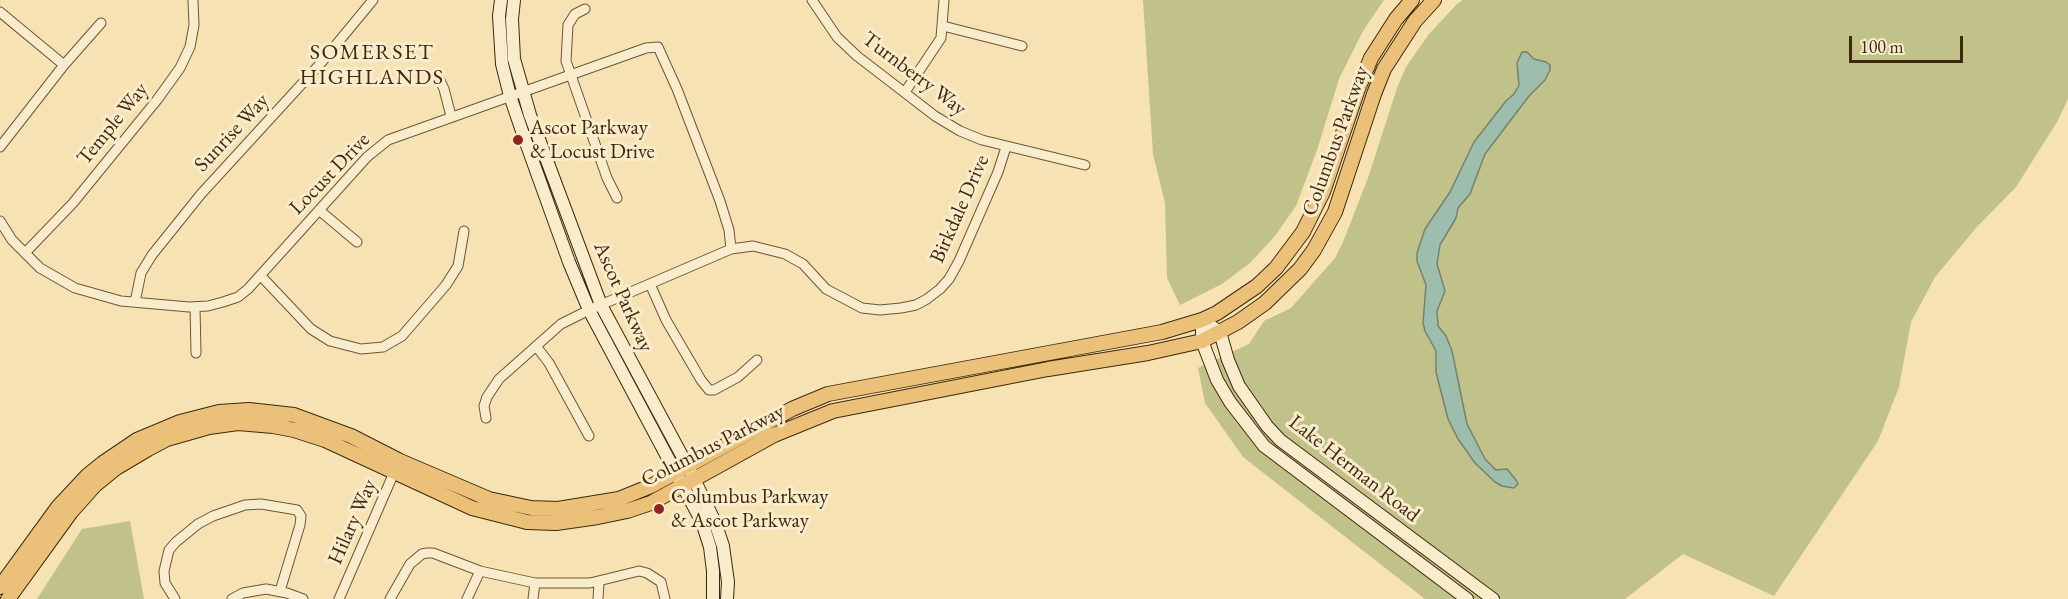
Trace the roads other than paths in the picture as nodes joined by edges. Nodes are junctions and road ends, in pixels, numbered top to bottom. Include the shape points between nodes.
1 (193, 0) edge
2 (373, 0) edge
3 (501, 0) edge
4 (514, 0) edge
5 (812, 0) edge
6 (944, 0) edge
7 (1412, 0) edge
8 (1434, 0) edge
9 (585, 9) dead end
10 (0, 12) edge
11 (101, 23) dead end
12 (943, 26) junction
13 (1022, 46) dead end
14 (64, 65) junction
15 (437, 74) dead end
16 (570, 75) junction
17 (523, 92) junction
18 (905, 92) junction
19 (510, 96) junction
20 (451, 116) junction
21 (0, 147) edge
22 (1006, 147) junction
23 (1085, 165) dead end
24 (617, 198) dead end
25 (319, 210) junction
26 (0, 221) edge
27 (464, 231) dead end
28 (357, 242) dead end
29 (731, 249) junction
30 (25, 253) junction
31 (261, 276) junction
32 (651, 284) junction
33 (135, 302) junction
34 (601, 305) junction
35 (195, 307) junction
36 (589, 310) junction
37 (1202, 320) junction
38 (1220, 332) junction
39 (1202, 341) junction
40 (536, 346) junction
41 (196, 353) dead end
42 (757, 360) dead end
43 (486, 418) dead end
44 (589, 436) dead end
45 (397, 467) junction
46 (685, 476) junction
47 (480, 572) junction
48 (599, 582) junction
49 (535, 583) junction
50 (0, 587) edge
51 (280, 591) junction
52 (8, 599) edge
53 (175, 599) edge
54 (231, 599) edge
55 (303, 599) edge
56 (339, 599) edge
57 (390, 599) edge
58 (467, 599) edge
59 (533, 599) edge
60 (598, 599) edge
61 (666, 599) edge
62 (713, 599) edge
63 (727, 599) edge
64 (1467, 599) edge
65 (1493, 599) edge

1 - 30 street, Temple Way via 190,47 180,68 73,203
2 - 33 street, Sunrise Way via 152,255 141,273
3 - 19 main road, Ascot Parkway via 501,50
4 - 17 main road, Ascot Parkway via 514,59
5 - 18 street, Turnberry Way via 837,37
6 - 12 street
7 - 37 main road, Columbus Parkway via 1371,58 1323,192 1304,232 1257,286
8 - 38 main road, Columbus Parkway via 1415,21 1384,69 1335,212 1314,250 1264,303
9 - 16 street via 575,14 568,25 566,61
10 - 14 street
11 - 14 street
12 - 13 street
12 - 18 street via 936,47
14 - 21 street
15 - 20 street
16 - 17 street, Locust Drive
16 - 24 street
16 - 29 street, Locust Drive via 658,47 720,201
17 - 19 street, Locust Drive
17 - 34 main road, Ascot Parkway
18 - 22 street, Turnberry Way via 960,131
19 - 20 street, Locust Drive
19 - 36 main road, Ascot Parkway
20 - 25 street, Locust Drive via 388,140 367,157
22 - 23 street, Turnberry Way
22 - 29 street, Birkdale Drive via 999,172 949,279 916,304 880,310 862,308 826,289 803,264 785,254 753,246
25 - 28 street
25 - 31 street, Locust Drive
26 - 30 street, Locust Drive
27 - 31 street via 458,266 446,285 402,336 383,347 362,349 330,342 311,329
29 - 32 street, Birkdale Drive
30 - 33 street, Locust Drive via 40,268 75,288
31 - 35 street, Locust Drive via 237,297
32 - 34 street, Birkdale Drive
32 - 42 street via 666,320 708,390 738,377
33 - 35 street, Locust Drive
34 - 36 street, Birkdale Drive
34 - 46 main road, Ascot Parkway
35 - 41 street
36 - 40 street, Birkdale Drive via 561,324
36 - 46 main road, Ascot Parkway
37 - 38 main road
37 - 39 main road, Lake Herman Road
37 - 46 main road, Columbus Parkway via 1162,332 828,394 792,409
38 - 39 main road, Columbus Parkway
38 - 65 main road, Lake Herman Road via 1239,386 1280,440
39 - 46 main road, Columbus Parkway via 833,411
39 - 64 main road, Lake Herman Road via 1217,380 1264,446
40 - 43 street, Birkdale Drive via 492,388 484,406
40 - 44 street
45 - 46 main road, Columbus Parkway via 489,499 540,508 567,508 619,499
45 - 50 main road, Columbus Parkway via 351,436 294,415 249,410 219,412 180,422 137,440 87,476 58,507
45 - 52 main road, Columbus Parkway via 294,430 238,423 187,433 148,449 95,485
45 - 56 street, Hilary Way
46 - 62 main road, Ascot Parkway via 710,547
46 - 63 main road, Ascot Parkway via 716,522 723,546
47 - 49 street
47 - 57 street via 433,553 422,554 404,572
47 - 58 street
48 - 49 street
48 - 60 street
48 - 61 street via 639,571 661,582
49 - 59 street
51 - 53 street via 301,516 297,510 245,505 198,524 169,550 165,584
51 - 54 street via 256,590
51 - 55 street

